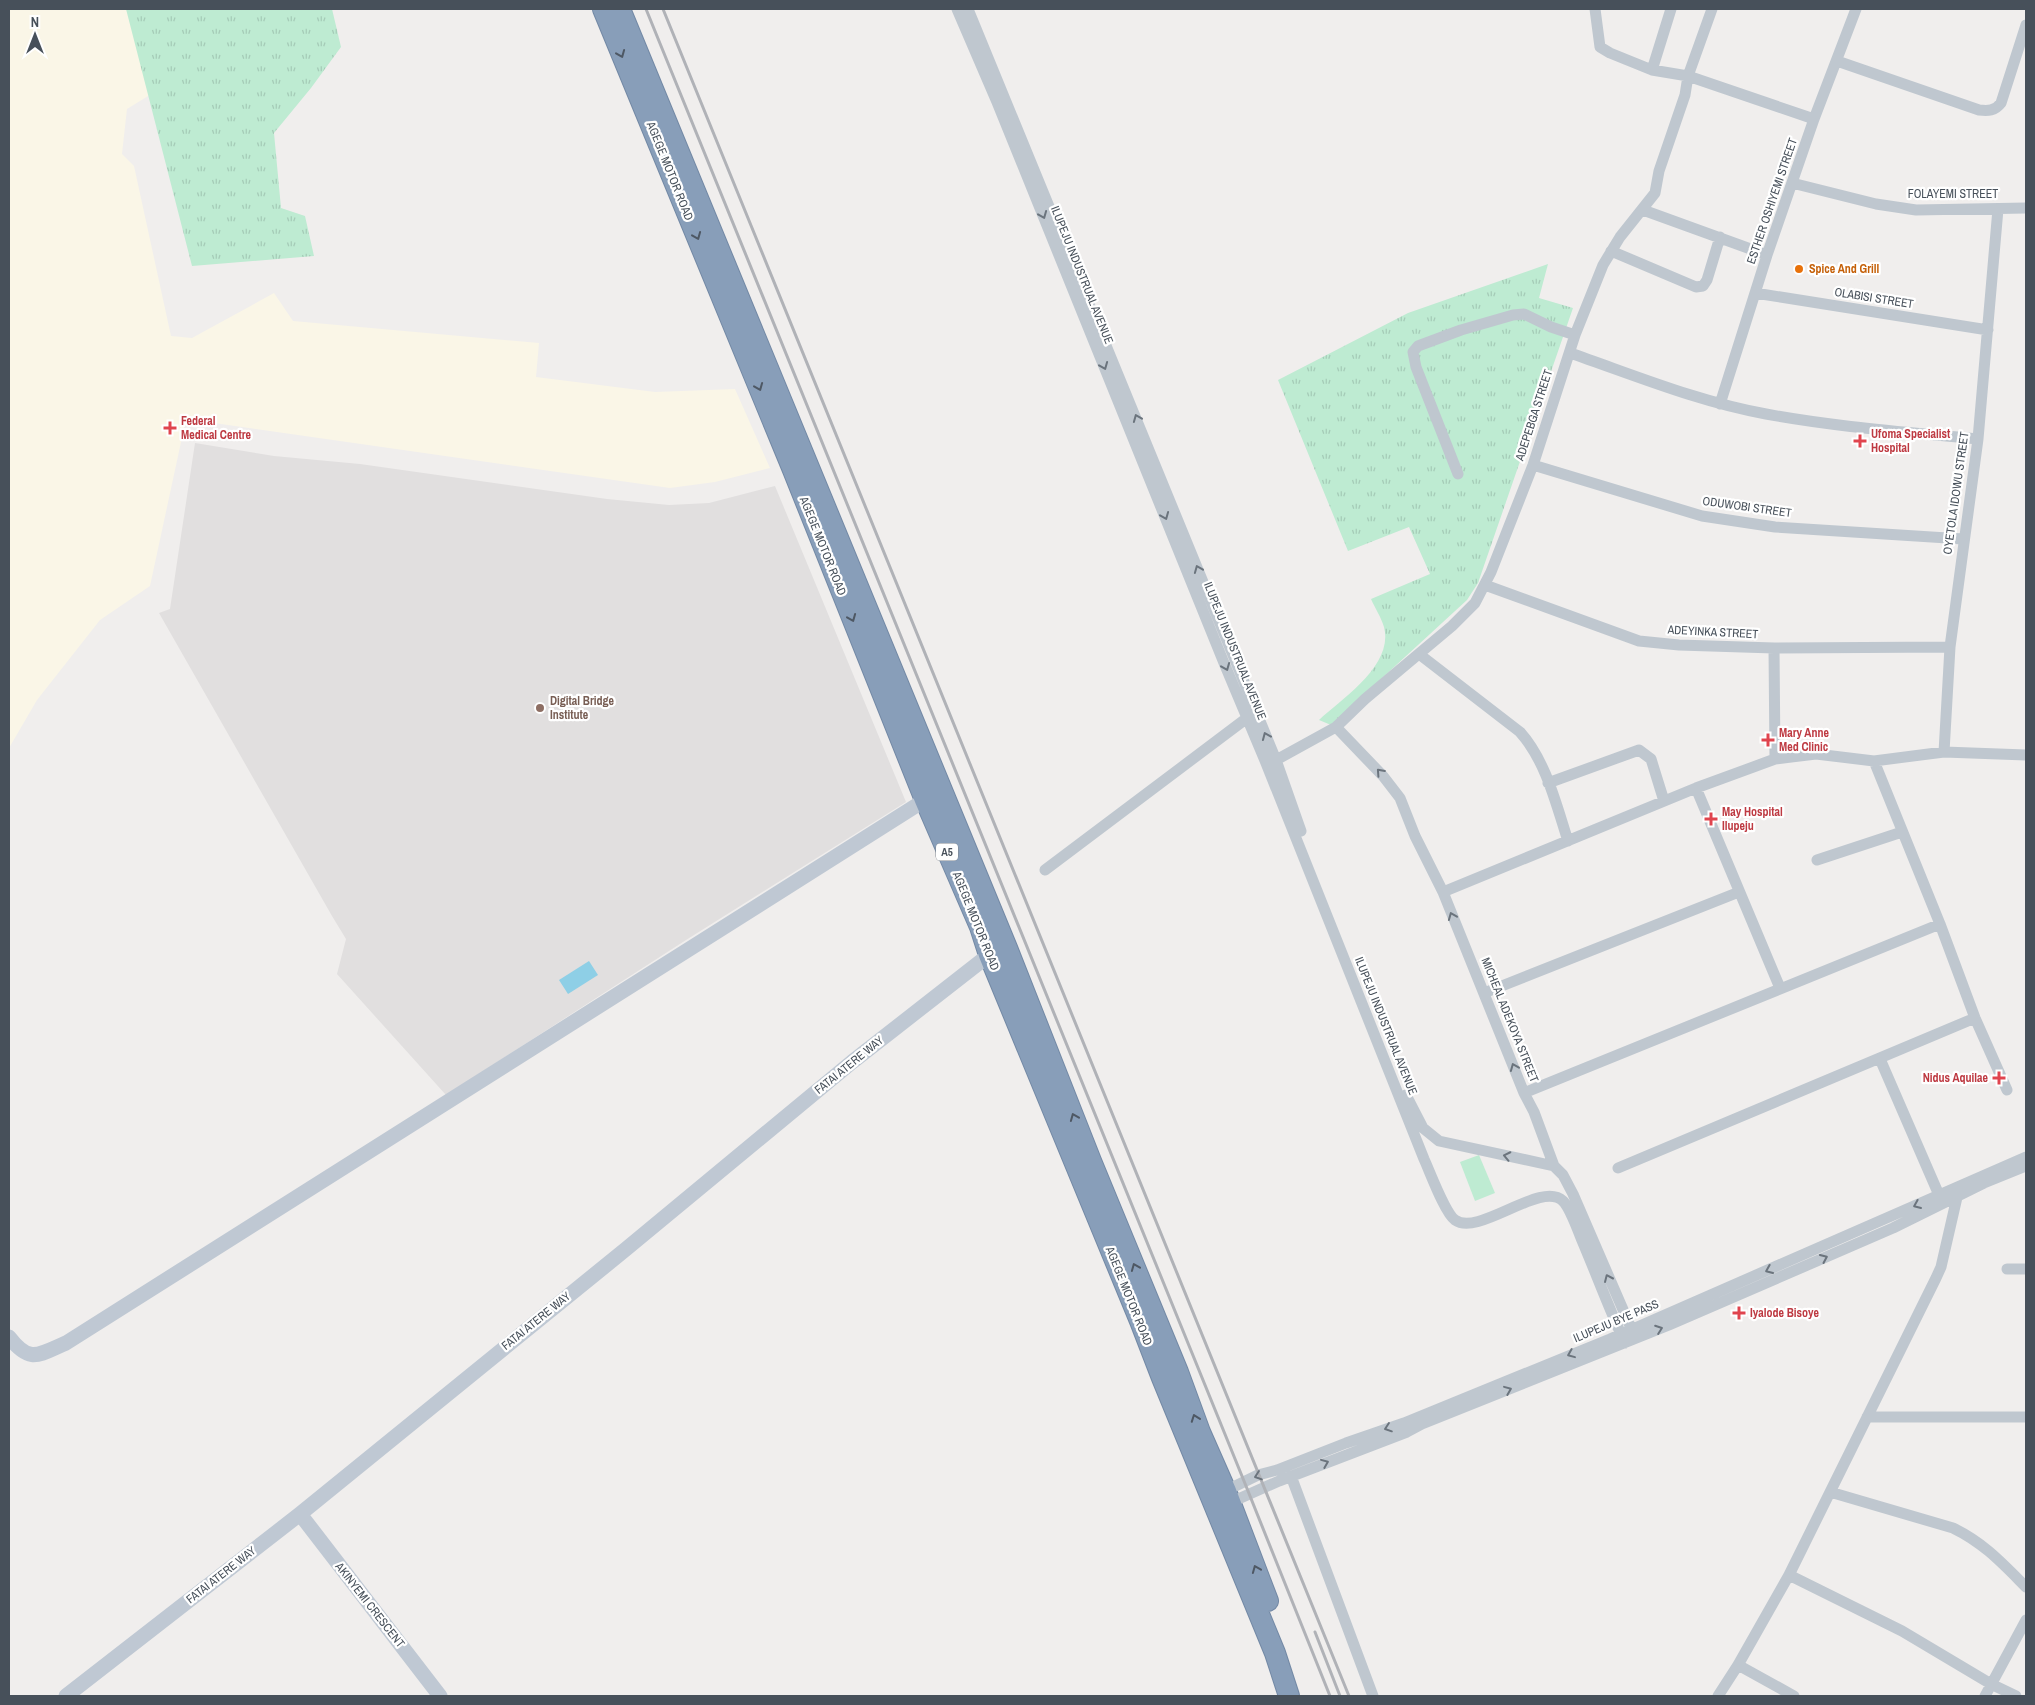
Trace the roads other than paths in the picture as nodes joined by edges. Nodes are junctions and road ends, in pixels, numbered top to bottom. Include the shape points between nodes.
1 (603, 9) edge
2 (620, 9) edge
3 (957, 9) edge
4 (968, 9) edge
5 (1595, 9) edge
6 (1671, 9) edge
7 (1712, 9) edge
8 (1856, 9) edge
9 (2026, 25) edge
10 (1837, 61) junction
11 (1652, 70) junction
12 (1684, 75) junction
13 (1814, 119) junction
14 (1792, 183) junction
15 (2026, 208) edge
16 (1998, 209) junction
17 (1643, 210) junction
18 (1720, 237) junction
19 (1611, 251) junction
20 (1767, 255) junction
21 (1756, 293) junction
22 (1988, 330) junction
23 (1575, 335) junction
24 (1570, 354) junction
25 (1720, 404) junction
26 (1978, 439) junction
27 (1533, 464) junction
28 (1458, 474) dead end
29 (1963, 539) junction
30 (1485, 585) junction
31 (1950, 647) junction
32 (1774, 648) junction
33 (1419, 654) junction
34 (1247, 718) junction
35 (1336, 727) junction
36 (1944, 752) junction
37 (2026, 755) edge
38 (1774, 759) junction
39 (1276, 760) junction
40 (1874, 761) junction
41 (1548, 783) junction
42 (1696, 788) junction
43 (925, 800) junction
44 (1664, 801) junction
45 (1902, 832) junction
46 (1568, 840) junction
47 (1817, 860) dead end
48 (1045, 870) dead end
49 (1442, 892) junction
50 (1739, 892) junction
51 (1940, 924) junction
52 (998, 952) junction
53 (1780, 988) junction
54 (1484, 993) junction
55 (1975, 1018) junction
56 (1880, 1059) junction
57 (2007, 1090) dead end
58 (1524, 1092) junction
59 (2026, 1157) edge
60 (1554, 1166) junction
61 (2026, 1166) edge
62 (1618, 1168) dead end
63 (1958, 1191) junction
64 (1939, 1196) junction
65 (2007, 1269) dead end
66 (2026, 1270) edge
67 (1628, 1336) junction
68 (9, 1337) edge
69 (1867, 1417) junction
70 (2026, 1418) edge
71 (1291, 1476) junction
72 (1830, 1492) junction
73 (1220, 1500) junction
74 (300, 1514) junction
75 (1789, 1575) junction
76 (2026, 1587) edge
77 (2026, 1620) edge
78 (1738, 1665) junction
79 (1991, 1684) junction
80 (66, 1696) edge
81 (440, 1696) edge
82 (1289, 1696) edge
83 (1304, 1696) edge
84 (1373, 1696) edge
85 (1718, 1696) edge
86 (1794, 1696) edge
87 (1984, 1696) edge
88 (2016, 1696) edge

1 -> 43 highway, AGEGE MOTOR ROAD / A5
2 - 52 highway, AGEGE MOTOR ROAD / A5
3 -> 34 street, ILUPEJU INDUSTRUAL AVENUE via 998,102
39 -> 4 street, ILUPEJU INDUSTRUAL AVENUE
5 - 11 street via 1600,47
6 - 11 street
7 - 12 street, ADEPEBGA STREET
8 - 10 street, ESTHER OSHIYEMI STREET
9 - 10 street via 2001,103 1988,111
10 - 13 street, ESTHER OSHIYEMI STREET
11 - 12 street
12 - 13 street
12 - 17 street, ADEPEBGA STREET via 1686,95 1659,171 1655,193
13 - 14 street, ESTHER OSHIYEMI STREET
14 - 16 street, FOLAYEMI STREET via 1876,204 1916,210
14 - 20 street, ESTHER OSHIYEMI STREET
15 - 16 street, FOLAYEMI STREET
16 - 22 street, OYETOLA IDOWU STREET
17 - 18 street
17 - 19 street, ADEPEBGA STREET
18 - 19 street via 1707,280 1703,286 1696,287
18 - 20 street
19 - 23 street, ADEPEBGA STREET
20 - 21 street, ESTHER OSHIYEMI STREET
21 - 22 street, OLABISI STREET
21 - 25 street, ESTHER OSHIYEMI STREET
22 - 26 street, OYETOLA IDOWU STREET
23 - 24 street, ADEPEBGA STREET
23 - 28 street via 1524,314 1461,330 1418,346 1413,352 1416,367
24 - 25 street
24 - 27 street, ADEPEBGA STREET
25 - 26 street via 1814,422
26 - 29 street, OYETOLA IDOWU STREET
27 - 29 street, ODUWOBI STREET via 1702,516 1774,527
27 - 30 street, ADEPEBGA STREET
29 - 31 street, OYETOLA IDOWU STREET
30 - 32 street, ADEYINKA STREET via 1639,640 1679,646
30 - 33 street, ADEPEBGA STREET via 1468,611
31 - 32 street, ADEYINKA STREET
31 - 36 street, OYETOLA IDOWU STREET
32 - 38 street
33 - 35 street, ADEPEBGA STREET
33 - 41 street via 1520,732 1531,745
34 - 48 street
34 - 67 street, ILUPEJU INDUSTRUAL AVENUE via 1447,1209 1455,1220 1466,1224 1538,1197 1552,1196 1563,1201
35 - 39 street, ADEPEBGA STREET
49 -> 35 street, MICHEAL ADEKOYA STREET via 1414,836 1400,798
36 - 37 street
36 - 40 street
38 - 40 street via 1816,754
38 - 42 street
60 -> 39 street, ILUPEJU INDUSTRUAL AVENUE via 1439,1141 1424,1128 1400,1082 1349,958
40 - 45 street
41 - 44 street via 1639,750 1651,759
41 - 46 street
42 - 44 street
42 - 50 street
43 - 52 highway, AGEGE MOTOR ROAD / A5 via 980,928
43 - 68 street via 66,1342 38,1355 30,1355 19,1350
44 - 46 street
45 - 47 street
45 - 51 street
46 - 49 street
54 -> 49 street, MICHEAL ADEKOYA STREET
50 - 53 street
50 - 54 street
51 - 53 street
51 - 55 street
52 - 73 highway, AGEGE MOTOR ROAD / A5 via 1091,1161 1178,1372
52 - 74 street, FATAI ATERE WAY via 852,1062
53 - 58 street
58 -> 54 street, MICHEAL ADEKOYA STREET
55 - 56 street
55 - 57 street
56 - 62 street
56 - 64 street
58 - 60 street, MICHEAL ADEKOYA STREET
59 - 63 street, ILUPEJU BYE PASS
67 -> 60 street, MICHEAL ADEKOYA STREET via 1569,1186
61 - 63 street, ILUPEJU BYE PASS
63 - 64 street, ILUPEJU BYE PASS
67 -> 63 street, ILUPEJU BYE PASS via 1893,1228
63 - 69 street via 1939,1273
64 -> 67 street, ILUPEJU BYE PASS
65 - 66 street
71 -> 67 street, ILUPEJU BYE PASS via 1407,1432
67 -> 73 street, ILUPEJU BYE PASS via 1404,1423 1258,1475
69 - 70 street
69 - 72 street
71 - 73 street, ILUPEJU BYE PASS
71 - 84 street
72 - 75 street
72 - 76 street via 1971,1536 1992,1552
73 - 82 highway, AGEGE MOTOR ROAD / A5
83 -> 73 highway, AGEGE MOTOR ROAD / A5 via 1288,1649
74 - 80 street, FATAI ATERE WAY
74 - 81 street, AKINYEMI CRESCENT
75 - 78 street
75 - 79 street via 1902,1631
77 - 79 street
78 - 85 street
78 - 86 street
79 - 87 street
79 - 88 street

